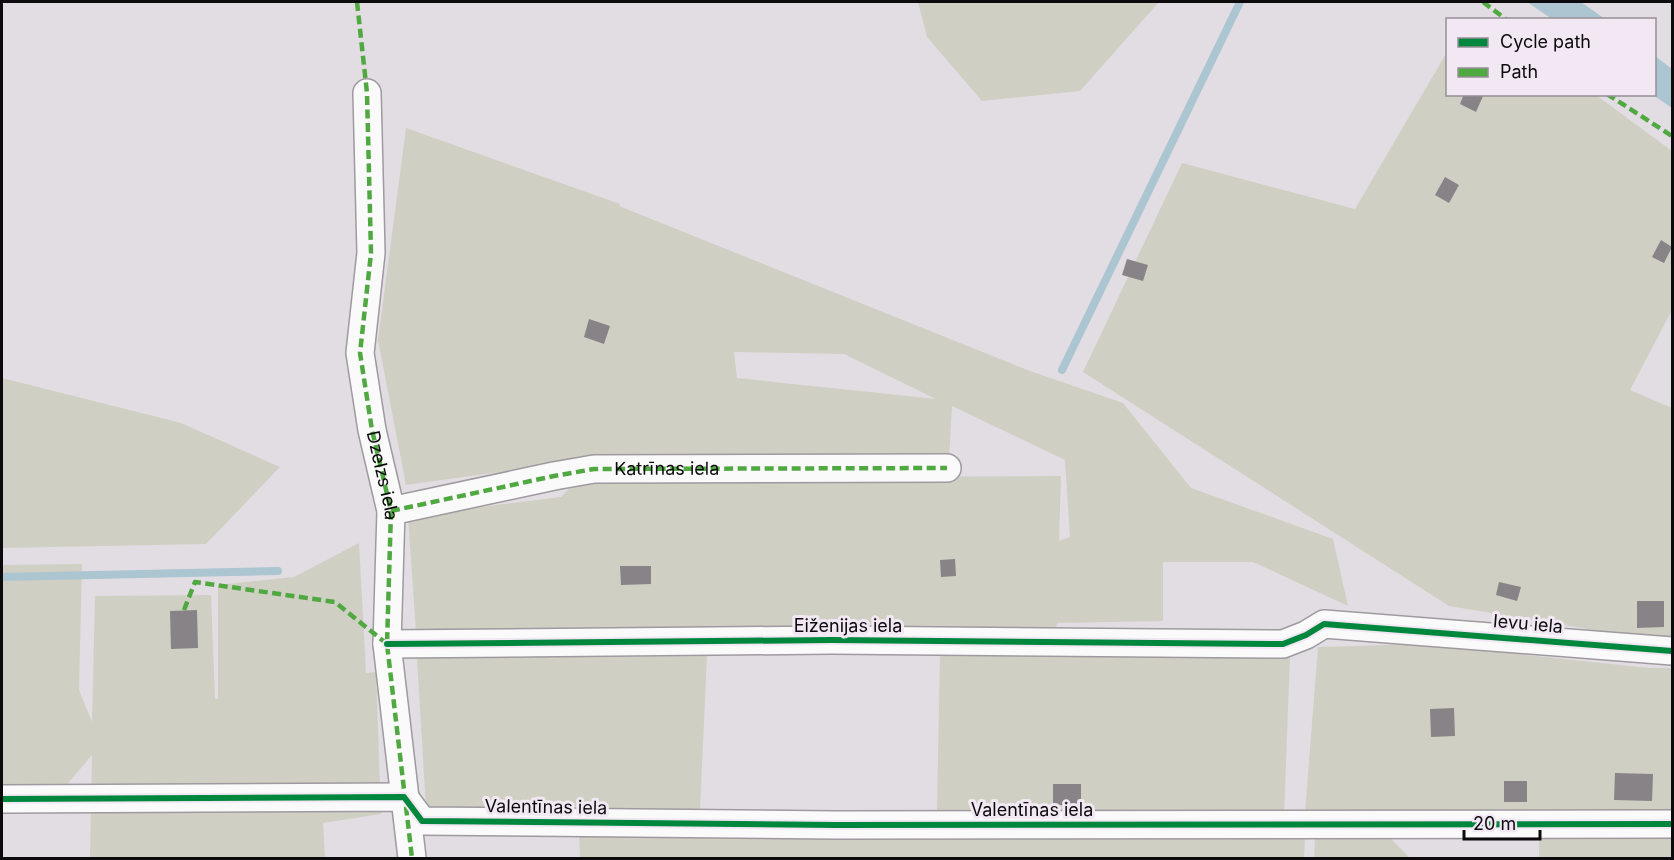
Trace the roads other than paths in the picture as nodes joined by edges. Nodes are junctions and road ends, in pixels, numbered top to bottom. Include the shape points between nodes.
1 (367, 93) dead end
2 (947, 468) dead end
3 (391, 511) junction
4 (1306, 635) joint
5 (387, 644) junction
6 (1672, 651) edge
7 (404, 797) junction
8 (2, 799) edge
9 (1672, 824) edge
10 (412, 858) edge

1 - 3 street, Dzelzs iela via 371,253 360,353
2 - 3 street, Katrīnas iela via 594,469
3 - 5 street, Dzelzs iela
4 - 5 street, Eiženijas iela via 1283,644 820,640
4 - 6 street, Ievu iela via 1324,624
5 - 7 street, Dzelzs iela
7 - 8 street
7 - 9 street, Valentīnas iela via 422,821 836,825
7 - 10 street, Dzelzs iela

